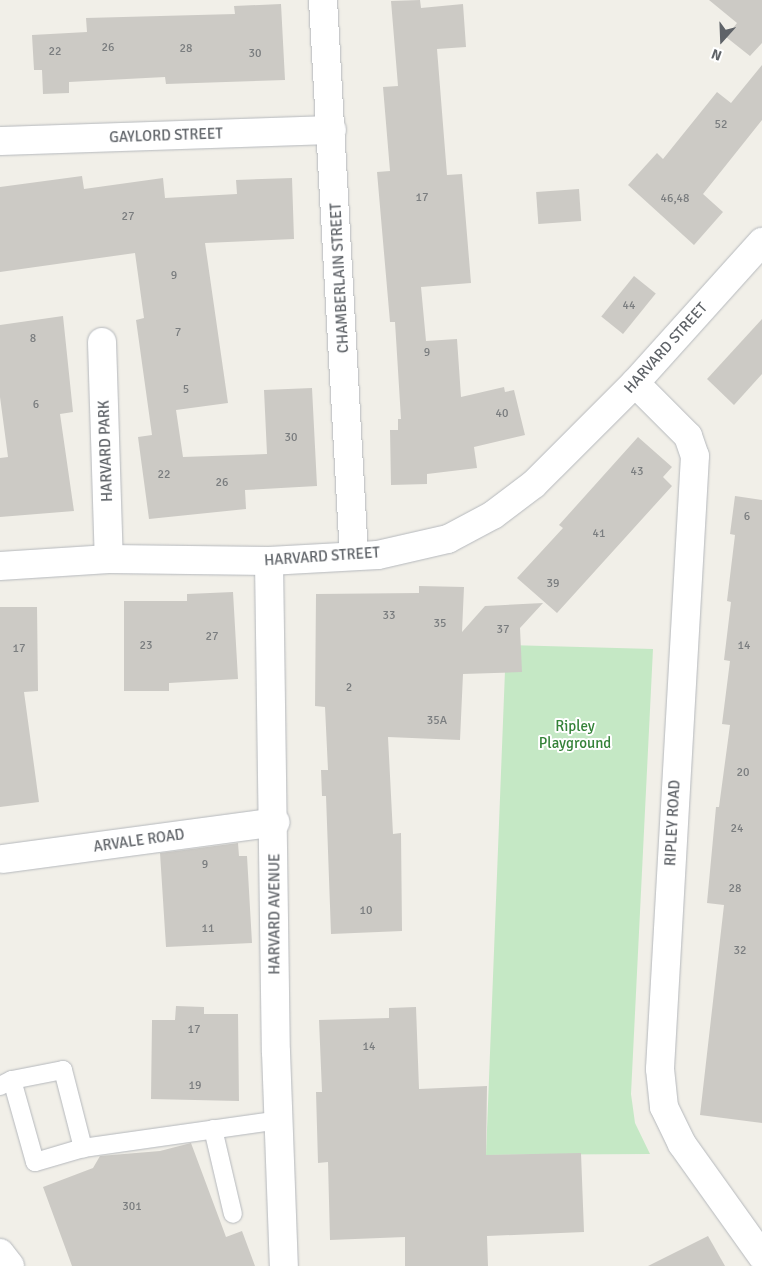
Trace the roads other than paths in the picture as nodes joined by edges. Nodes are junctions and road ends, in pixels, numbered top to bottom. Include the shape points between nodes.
1 (323, 0) edge
2 (332, 130) junction
3 (0, 141) edge
4 (762, 242) edge
5 (102, 342) dead end
6 (635, 383) junction
7 (354, 556) junction
8 (109, 559) junction
9 (269, 561) junction
10 (0, 566) edge
11 (275, 822) junction
12 (3, 859) dead end
13 (6, 1083) edge
14 (279, 1120) junction
15 (213, 1129) junction
16 (83, 1148) junction
17 (233, 1214) dead end
18 (0, 1253) edge
19 (762, 1256) edge
20 (10, 1266) edge
21 (284, 1266) edge

1 - 2 street, CHAMBERLAIN STREET
2 - 3 street, GAYLORD STREET
2 - 7 street, CHAMBERLAIN STREET
4 - 6 street, HARVARD STREET
5 - 8 street, HARVARD PARK
6 - 7 street, HARVARD STREET via 534,484 493,514 448,539 378,555
6 - 19 street, RIPLEY ROAD via 688,436 695,456 660,1069 664,1107 682,1144
7 - 9 street, HARVARD STREET
8 - 9 street, HARVARD STREET
8 - 10 street, HARVARD STREET
9 - 11 street, HARVARD AVENUE
11 - 12 street, ARVALE ROAD
11 - 14 street, HARVARD AVENUE
13 - 16 lane via 35,1162
13 - 16 lane via 64,1070
14 - 15 lane
14 - 21 street, HARVARD AVENUE
15 - 16 lane
15 - 17 lane
18 - 20 street

